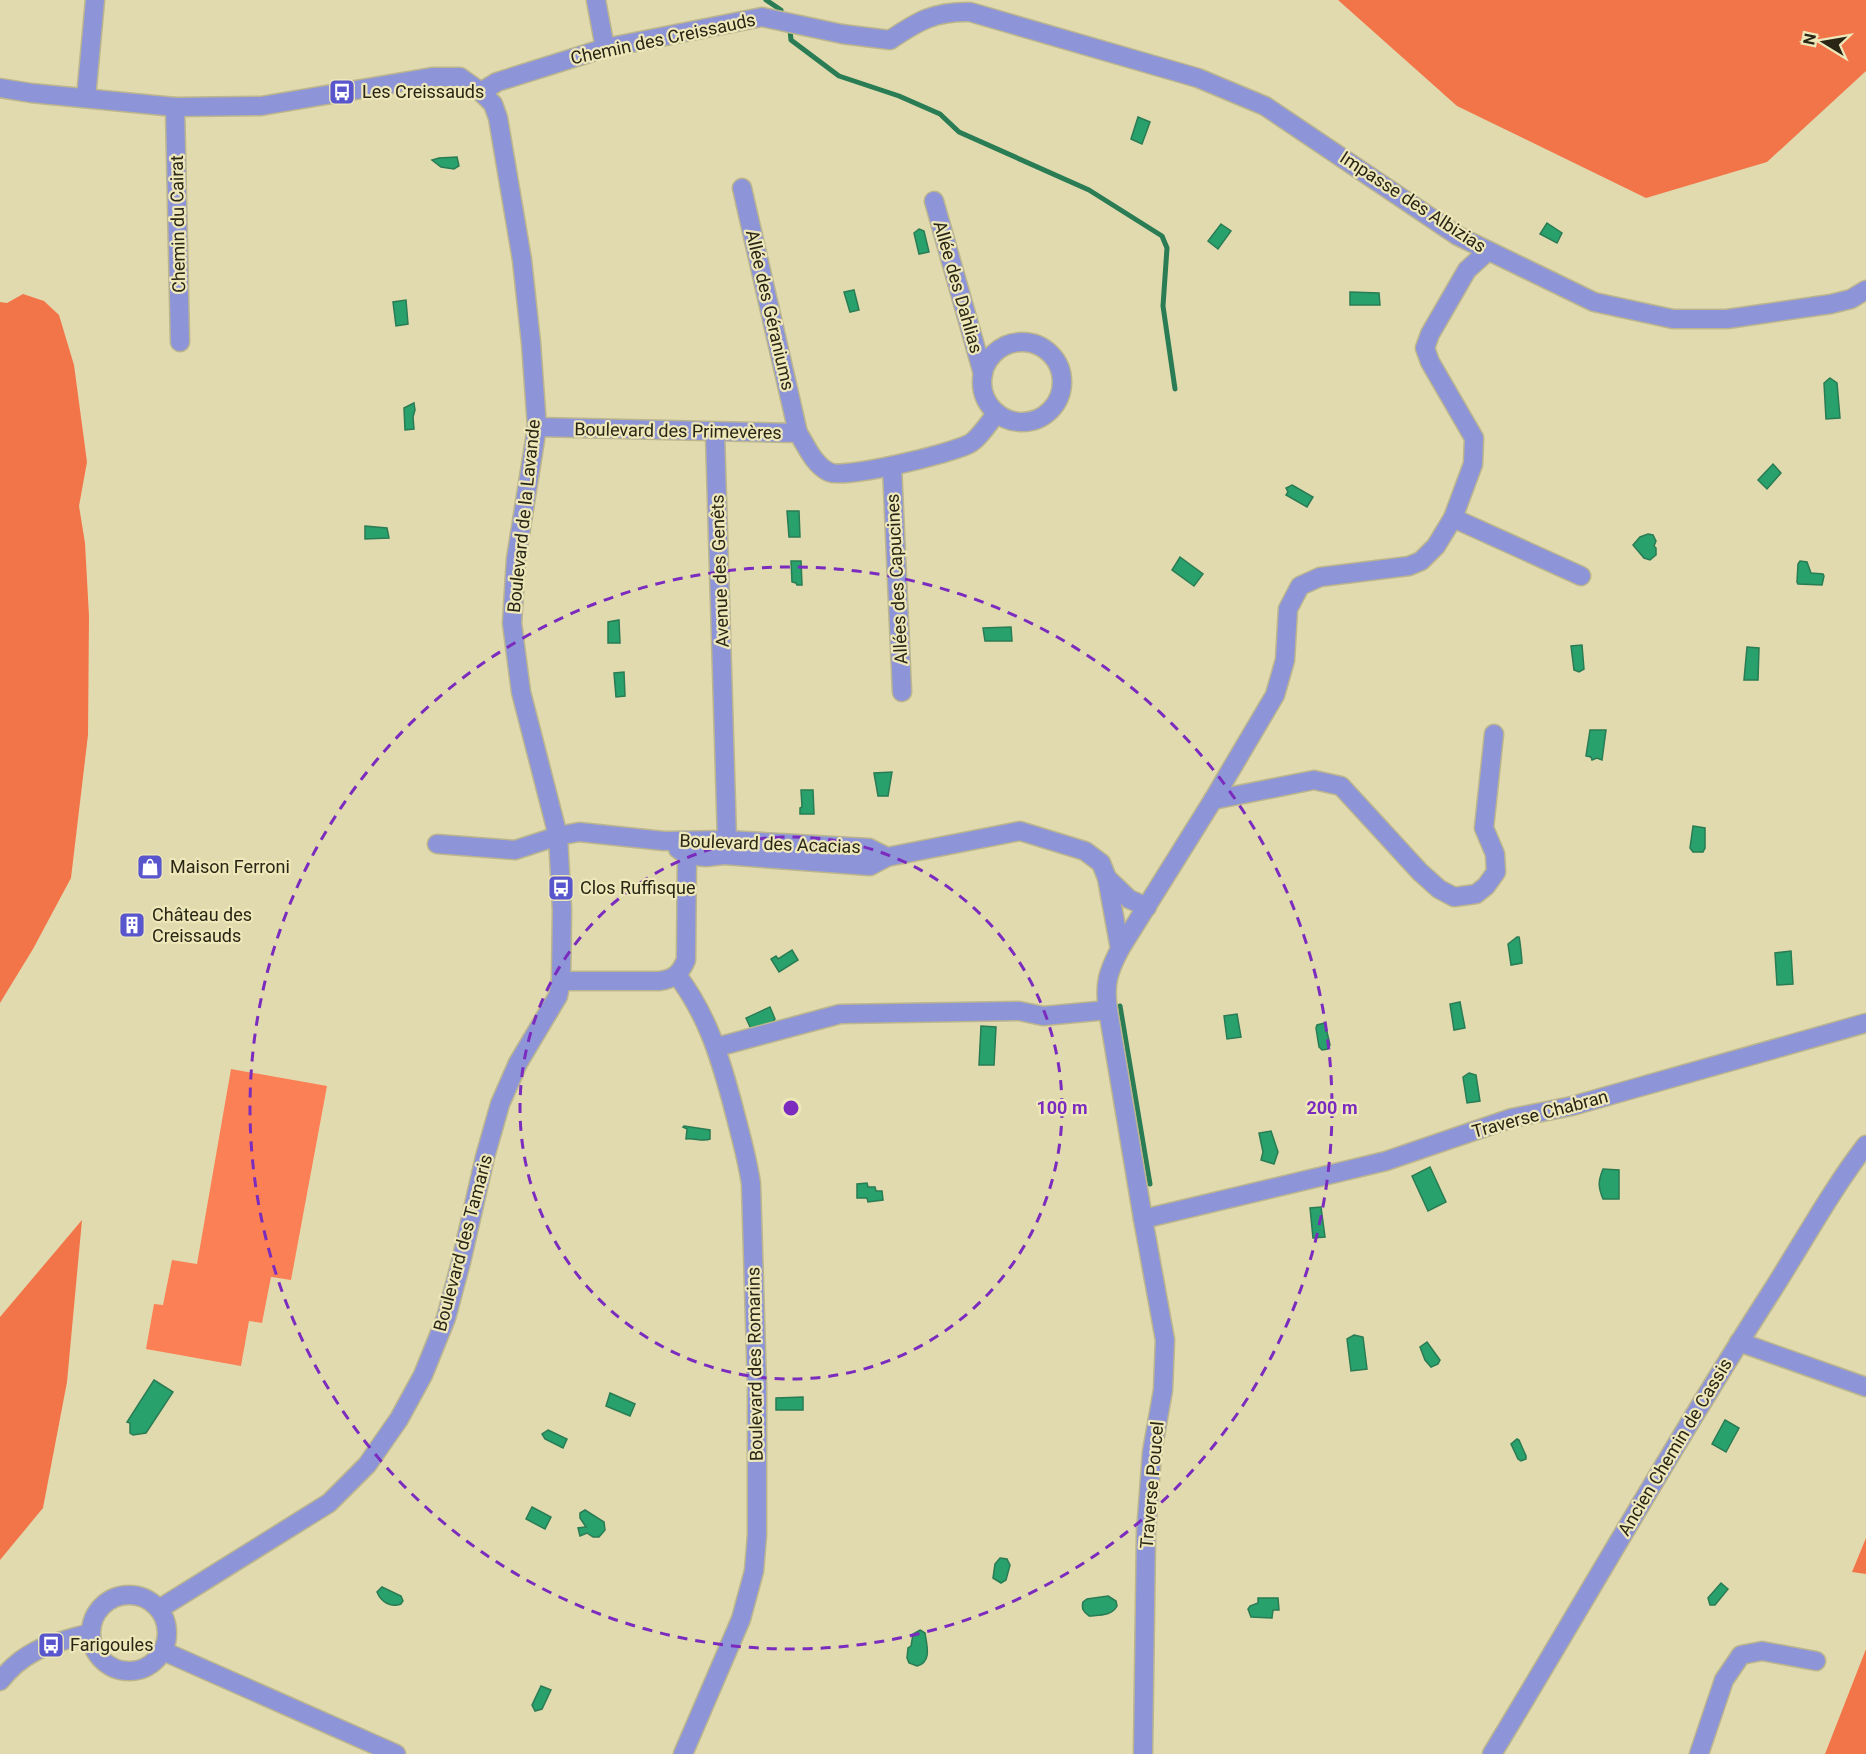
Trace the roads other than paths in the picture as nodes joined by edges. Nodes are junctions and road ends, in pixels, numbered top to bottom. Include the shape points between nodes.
1 (95, 0) edge
2 (596, 0) edge
3 (970, 12) joint
4 (605, 48) junction
5 (0, 88) edge
6 (481, 92) junction
7 (86, 98) junction
8 (176, 107) junction
9 (742, 188) dead end
10 (934, 201) dead end
11 (1488, 251) junction
12 (1866, 290) edge
13 (180, 342) dead end
14 (983, 374) junction
15 (997, 413) junction
16 (537, 427) junction
17 (716, 433) junction
18 (798, 433) junction
19 (892, 466) junction
20 (1453, 518) junction
21 (1581, 576) dead end
22 (902, 692) dead end
23 (1494, 734) dead end
24 (1213, 800) junction
25 (558, 836) junction
26 (664, 840) junction
27 (437, 844) dead end
28 (725, 847) junction
29 (687, 855) junction
30 (1107, 878) junction
31 (1147, 907) junction
32 (1120, 949) junction
33 (677, 975) junction
34 (561, 981) junction
35 (1108, 1010) junction
36 (1866, 1023) edge
37 (717, 1047) junction
38 (1866, 1145) edge
39 (1143, 1219) junction
40 (1739, 1342) junction
41 (1866, 1387) edge
42 (159, 1610) junction
43 (90, 1633) junction
44 (163, 1651) junction
45 (1816, 1661) dead end
46 (0, 1681) edge
47 (396, 1754) edge
48 (683, 1754) edge
49 (1143, 1754) edge
50 (1492, 1754) edge
51 (1699, 1754) edge

1 - 7 street
2 - 4 street
3 - 4 street, Chemin des Creissauds via 949,11 918,22 890,40 762,17
3 - 11 street, Impasse des Albizias via 1198,78 1265,106 1458,236
4 - 6 street, Chemin des Creissauds via 497,82
5 - 7 street
6 - 8 street via 460,77 432,77 261,106
6 - 16 street, Boulevard de la Lavande via 493,104 498,118 520,248
7 - 8 street
8 - 13 street, Chemin du Cairat
9 - 18 street, Allée des Géraniums
10 - 14 street, Allée des Dahlias
11 - 12 street, Impasse des Albizias via 1594,302 1673,319 1727,319 1831,304
11 - 20 street, Traverse Poucel via 1467,270 1425,348 1474,438 1473,464
14 - 15 street, Allée des Dahlias via 985,395
14 - 15 street, Allée des Dahlias via 999,349 1013,343 1041,346 1060,368 1060,397 1040,418 1025,422
15 - 19 street, Boulevard des Primevères via 971,444
16 - 17 street, Boulevard des Primevères
16 - 25 street, Boulevard de la Lavande via 516,559 512,623 521,692
17 - 18 street, Boulevard des Primevères
17 - 28 street, Avenue des Genêts
18 - 19 street, Boulevard des Primevères via 818,465 831,474
19 - 22 street, Allées des Capucines
20 - 21 street
20 - 24 street, Traverse Poucel via 1436,546 1421,561 1409,566 1320,577 1300,586 1288,609 1285,660 1275,695
23 - 24 street via 1485,828 1495,854 1496,872 1476,894 1454,897 1439,889 1341,786 1314,780
24 - 31 street, Traverse Poucel
25 - 26 street, Boulevard des Acacias via 579,832
25 - 27 street, Boulevard des Acacias via 515,850
25 - 34 street, Boulevard de la Lavande
26 - 28 street, Boulevard des Acacias
26 - 29 street, Boulevard des Acacias
28 - 29 street, Boulevard des Acacias via 706,857
28 - 30 street, Boulevard des Acacias via 870,866 887,857 1020,831 1085,851 1101,863
29 - 33 street, Boulevard des Acacias via 686,960
30 - 31 street, Boulevard des Acacias via 1129,899
30 - 32 street
31 - 32 street, Traverse Poucel
32 - 35 street, Traverse Poucel via 1108,972
33 - 34 street via 659,981
33 - 37 street, Boulevard des Romarins
34 - 42 street, Boulevard des Tamaris via 558,996 500,1104 446,1318 423,1375 399,1419 367,1465 329,1503
35 - 37 street via 1043,1016 1019,1011 840,1014
35 - 39 street, Traverse Poucel
36 - 39 street, Traverse Chabran via 1572,1106 1512,1118 1386,1161
37 - 48 street, Boulevard des Romarins via 751,1184 757,1535 754,1571 741,1618
38 - 40 street, Ancien Chemin de Cassis
39 - 49 street, Traverse Poucel via 1165,1340 1146,1533
40 - 41 street
40 - 50 street, Ancien Chemin de Cassis
42 - 43 street via 139,1596 121,1595 103,1604
42 - 44 street via 167,1629
43 - 44 street via 96,1654 106,1666 120,1671 145,1668
43 - 46 street via 34,1650
44 - 47 street
45 - 51 street via 1762,1651 1741,1655 1724,1680

